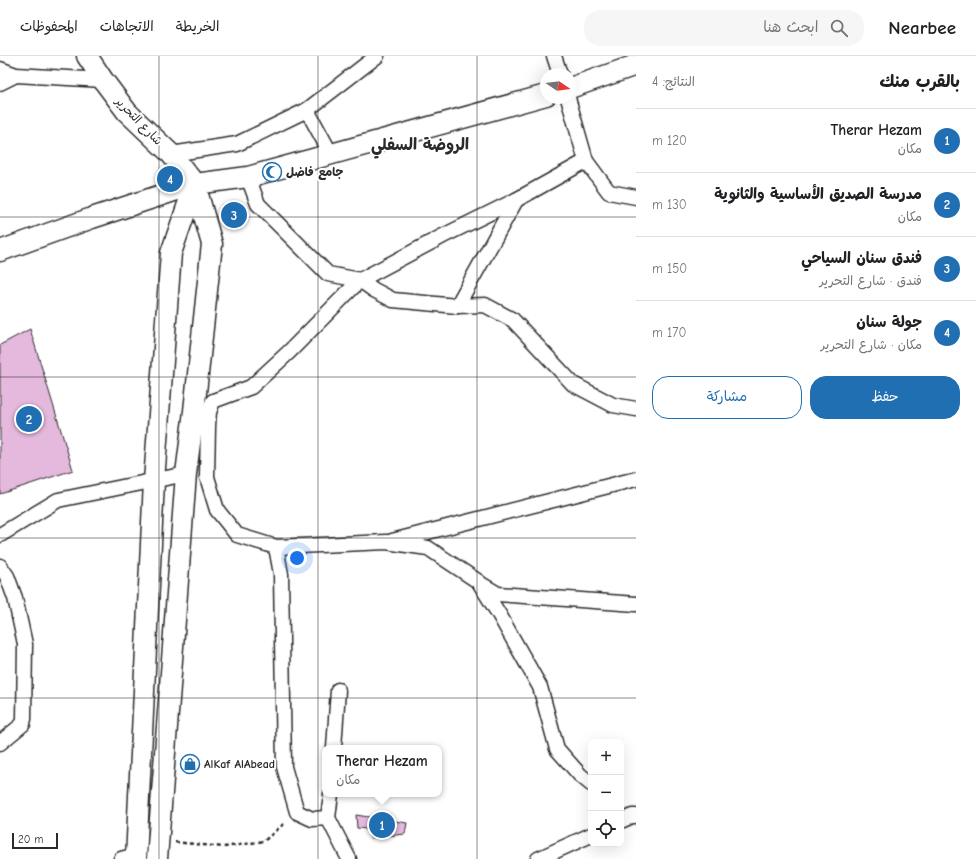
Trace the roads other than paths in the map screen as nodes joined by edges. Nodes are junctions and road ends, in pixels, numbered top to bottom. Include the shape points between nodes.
1 (88, 56) edge
2 (377, 56) edge
3 (554, 56) edge
4 (636, 65) edge
5 (558, 68) edge
6 (0, 69) edge
7 (16, 75) junction
8 (103, 80) junction
9 (0, 83) edge
10 (576, 86) edge
11 (540, 97) edge
12 (570, 104) edge
13 (307, 110) junction
14 (171, 154) junction
15 (331, 154) junction
16 (586, 161) junction
17 (248, 177) junction
18 (195, 184) junction
19 (636, 197) edge
20 (516, 200) junction
21 (0, 251) edge
22 (360, 280) junction
23 (457, 306) junction
24 (636, 410) edge
25 (202, 411) junction
26 (186, 474) junction
27 (636, 479) edge
28 (154, 481) junction
29 (0, 535) edge
30 (386, 542) junction
31 (276, 547) junction
32 (0, 566) edge
33 (479, 582) junction
34 (636, 604) edge
35 (338, 690) dead end
36 (0, 743) edge
37 (334, 745) edge
38 (588, 781) edge
39 (331, 797) edge
40 (328, 818) junction
41 (588, 836) edge
42 (131, 858) edge
43 (157, 859) edge
44 (348, 859) edge
45 (538, 859) edge

1 - 8 main road, شارع التحرير
2 - 13 street
3 - 5 street
4 - 10 main road
6 - 7 street
7 - 8 street
7 - 9 street
8 - 14 main road, شارع التحرير via 127,112
11 - 15 main road
12 - 16 street
13 - 14 street via 237,144
13 - 15 street
14 - 18 main road, شارع التحرير
15 - 17 main road
16 - 19 street via 609,192
16 - 20 street
17 - 18 main road
17 - 22 street via 258,204 328,274
18 - 21 main road
18 - 25 main road via 212,244
18 - 28 main road via 171,253
20 - 22 street
20 - 23 street
22 - 23 street via 393,300
22 - 25 street via 251,387 213,401
23 - 24 street via 485,305 513,320 573,384 613,404
25 - 26 main road
25 - 31 street via 208,426 207,477 217,510 237,535
26 - 28 street
26 - 43 main road
27 - 30 street
28 - 29 street via 58,500
28 - 42 main road
30 - 31 street
30 - 33 street via 428,548
31 - 40 street via 281,574 284,767 298,812 312,819
32 - 36 street via 7,576 15,598 25,644 23,724
33 - 34 street via 498,594
33 - 38 street via 540,687 557,749
35 - 37 street
39 - 40 street
40 - 44 street
41 - 45 street

